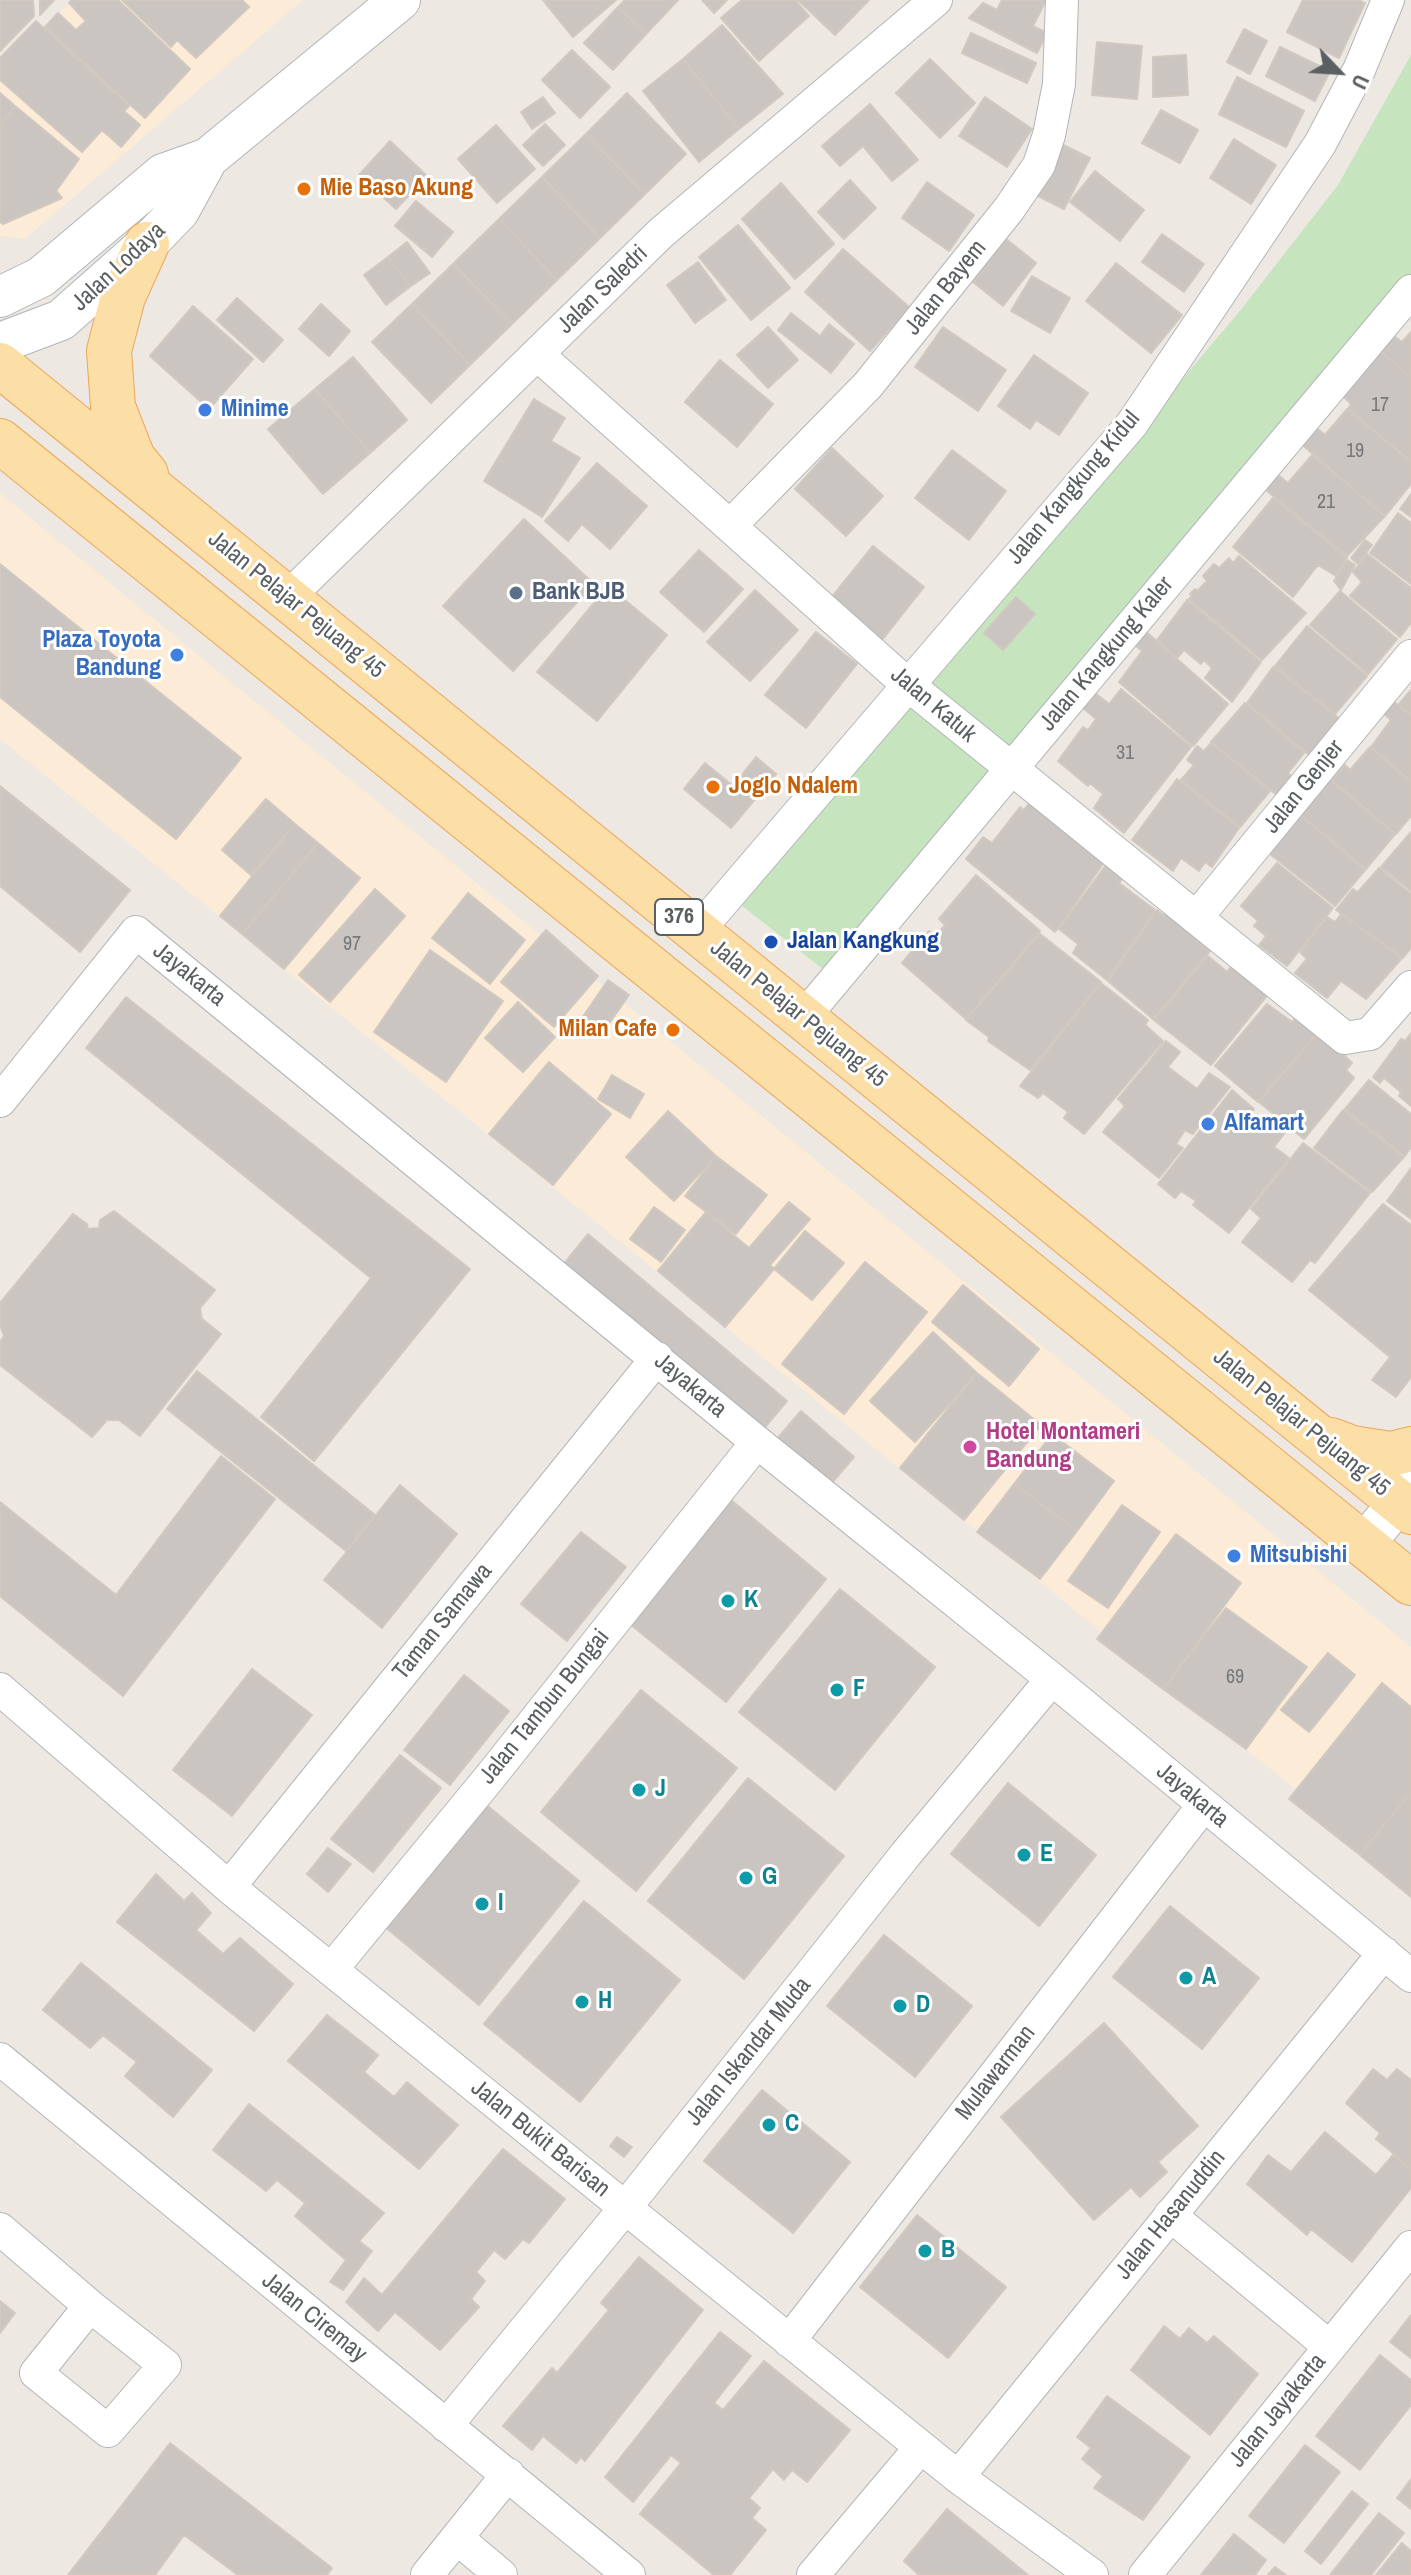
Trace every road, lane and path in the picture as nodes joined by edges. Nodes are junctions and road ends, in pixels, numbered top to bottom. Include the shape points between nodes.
1 (400, 0) edge
2 (936, 0) edge
3 (1062, 0) edge
4 (1388, 0) edge
5 (208, 158) junction
6 (147, 244) junction
7 (1411, 291) edge
8 (0, 297) edge
9 (0, 343) edge
10 (537, 354) junction
11 (0, 365) edge
12 (0, 441) edge
13 (167, 501) junction
14 (730, 526) junction
15 (287, 598) junction
16 (1411, 656) edge
17 (907, 684) junction
18 (1010, 769) junction
19 (1196, 918) junction
20 (697, 932) junction
21 (1411, 987) edge
22 (803, 1018) junction
23 (0, 1101) edge
24 (657, 1358) junction
25 (1314, 1433) junction
26 (757, 1442) junction
27 (1411, 1449) edge
28 (1407, 1500) edge
29 (1364, 1544) junction
30 (1411, 1583) edge
31 (1052, 1679) junction
32 (0, 1689) edge
33 (1203, 1806) junction
34 (229, 1887) junction
35 (1384, 1953) junction
36 (331, 1970) junction
37 (1411, 1976) edge
38 (0, 2059) edge
39 (625, 2208) junction
40 (1170, 2215) junction
41 (0, 2229) edge
42 (1411, 2247) edge
43 (90, 2306) dead end
44 (789, 2341) junction
45 (1330, 2347) junction
46 (446, 2426) junction
47 (921, 2447) junction
48 (508, 2474) junction
49 (958, 2477) junction
50 (458, 2539) junction
51 (427, 2575) edge
52 (501, 2575) edge
53 (629, 2575) edge
54 (813, 2575) edge
55 (1092, 2575) edge
56 (1145, 2575) edge

1 - 5 street, Jalan Lodaya
2 - 10 street, Jalan Saledri via 661,233
3 - 14 street, Jalan Bayem via 1059,84 1039,165 868,385
4 - 17 street, Jalan Kangkung Kidul via 1320,144 1132,424
5 - 6 street, Jalan Lodaya via 179,211
5 - 8 street, Jalan Lodaya via 163,174 41,277
6 - 9 street, Jalan Lodaya via 61,320
6 - 13 main road via 123,297 109,351 113,407 133,458
7 - 18 street, Jalan Kangkung Kaler
10 - 14 street, Jalan Katuk
10 - 15 street, Jalan Saledri
11 - 13 main road, Jalan Pelajar Pejuang 45 / 376
12 - 29 main road, 376
13 - 15 main road, Jalan Pelajar Pejuang 45 / 376
14 - 17 street, Jalan Katuk
15 - 20 main road, Jalan Pelajar Pejuang 45 / 376
16 - 19 street, Jalan Genjer
17 - 18 street, Jalan Katuk
17 - 20 street, Jalan Kangkung Kidul
18 - 19 street, Jalan Katuk
18 - 22 street, Jalan Kangkung Kaler
19 - 21 street, Jalan Katuk via 1345,1038 1370,1034
20 - 22 main road, Jalan Pelajar Pejuang 45 / 376
22 - 25 main road, Jalan Pelajar Pejuang 45 / 376
23 - 24 street, Jayakarta via 136,932
24 - 26 street, Jayakarta
24 - 34 street, Taman Samawa
25 - 27 main road via 1352,1448 1391,1454
25 - 28 main road, Jalan Pelajar Pejuang 45 / 376
26 - 31 street, Jayakarta
26 - 36 street, Jalan Tambun Bungai
28 - 29 street
29 - 30 main road, 376
31 - 33 street, Jayakarta
31 - 39 street, Jalan Iskandar Muda
32 - 34 street, Jalan Bukit Barisan
33 - 35 street, Jayakarta
33 - 44 street, Mulawarman
34 - 36 street, Jalan Bukit Barisan
35 - 37 street, Jayakarta
35 - 40 street, Jalan Hasanuddin
36 - 39 street, Jalan Bukit Barisan
38 - 46 street, Jalan Ciremay
39 - 44 street, Jalan Bukit Barisan
39 - 46 street, Jalan Iskandar Muda
40 - 45 street
40 - 49 street, Jalan Hasanuddin
41 - 43 street
42 - 45 street, Jalan Jayakarta
44 - 47 street, Jalan Bukit Barisan
45 - 56 street, Jalan Jayakarta
46 - 48 street, Jalan Ciremay
47 - 49 street, Jalan Bukit Barisan
47 - 54 street
48 - 50 street
48 - 53 street, Jalan Ciremay
49 - 55 street, Jalan Bukit Barisan
50 - 51 street
50 - 52 street

